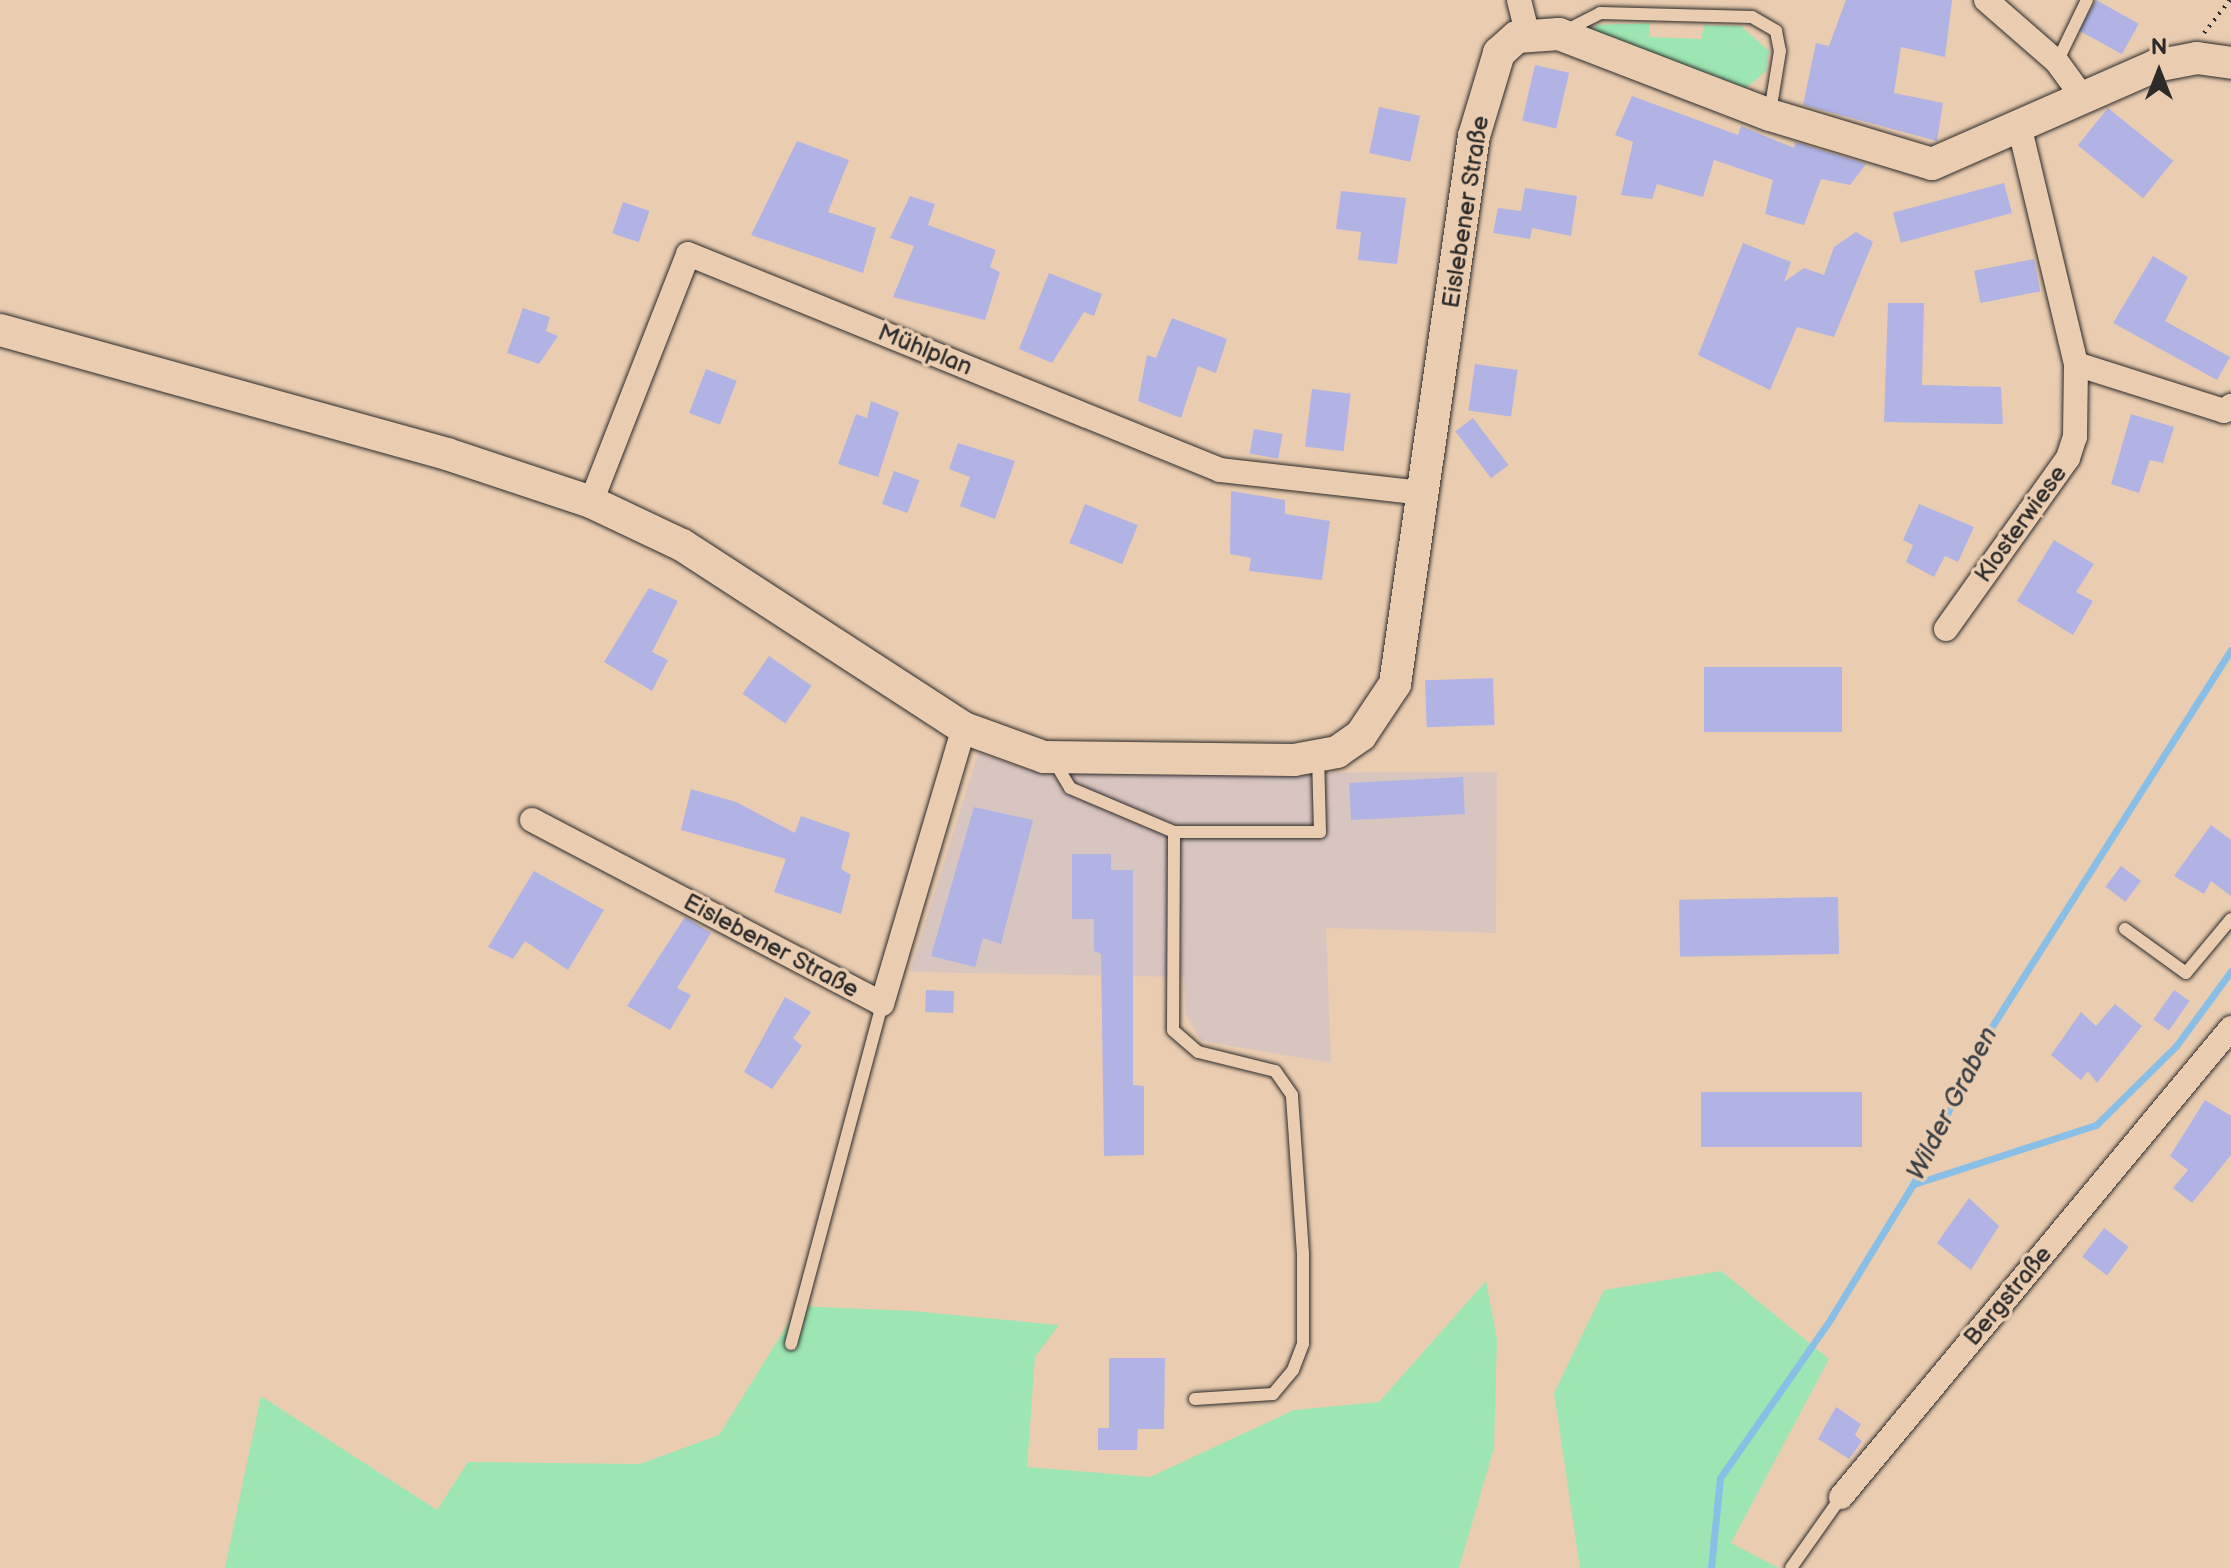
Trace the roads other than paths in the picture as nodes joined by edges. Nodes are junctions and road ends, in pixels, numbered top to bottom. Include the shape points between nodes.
1 (1519, 0) edge
2 (1986, 0) edge
3 (2087, 0) edge
4 (1543, 33) junction
5 (2057, 62) junction
6 (2231, 63) edge
7 (2080, 94) junction
8 (1770, 115) junction
9 (2020, 129) junction
10 (0, 330) edge
11 (2076, 364) junction
12 (2231, 406) edge
13 (1423, 493) junction
14 (591, 502) junction
15 (1946, 629) dead end
16 (964, 728) junction
17 (1318, 756) junction
18 (1052, 758) junction
19 (532, 820) dead end
20 (1174, 832) junction
21 (2231, 919) edge
22 (2125, 929) dead end
23 (882, 1004) junction
24 (2231, 1028) edge
25 (791, 1344) dead end
26 (1195, 1399) dead end
27 (1841, 1497) joint
28 (1791, 1568) edge

1 - 4 street
2 - 5 street
3 - 5 lane
4 - 8 main road
4 - 8 lane via 1600,13 1752,17 1776,31 1780,51
4 - 13 main road, Eislebener Straße via 1499,53 1474,136
5 - 7 street
6 - 7 main road via 2197,58
7 - 9 main road
8 - 9 main road via 1932,164
9 - 11 street, Klosterwiese
10 - 14 main road, Eislebener Straße via 447,454
11 - 12 street via 2224,411
11 - 15 street, Klosterwiese via 2068,458
13 - 14 street, Mühlplan via 1220,470 688,254
13 - 17 main road, Eislebener Straße via 1395,684 1361,735
14 - 16 main road, Eislebener Straße via 682,545
16 - 18 main road, Eislebener Straße
16 - 23 street, Eislebener Straße
17 - 18 main road, Eislebener Straße
17 - 20 lane via 1320,832
18 - 20 lane via 1070,788
19 - 23 street, Eislebener Straße
20 - 26 lane via 1173,1030 1198,1052 1275,1071 1292,1095 1303,1254 1303,1344 1293,1370 1273,1394
21 - 22 lane via 2186,973
23 - 25 lane
24 - 27 street, Bergstraße
27 - 28 lane, Bergstraße

